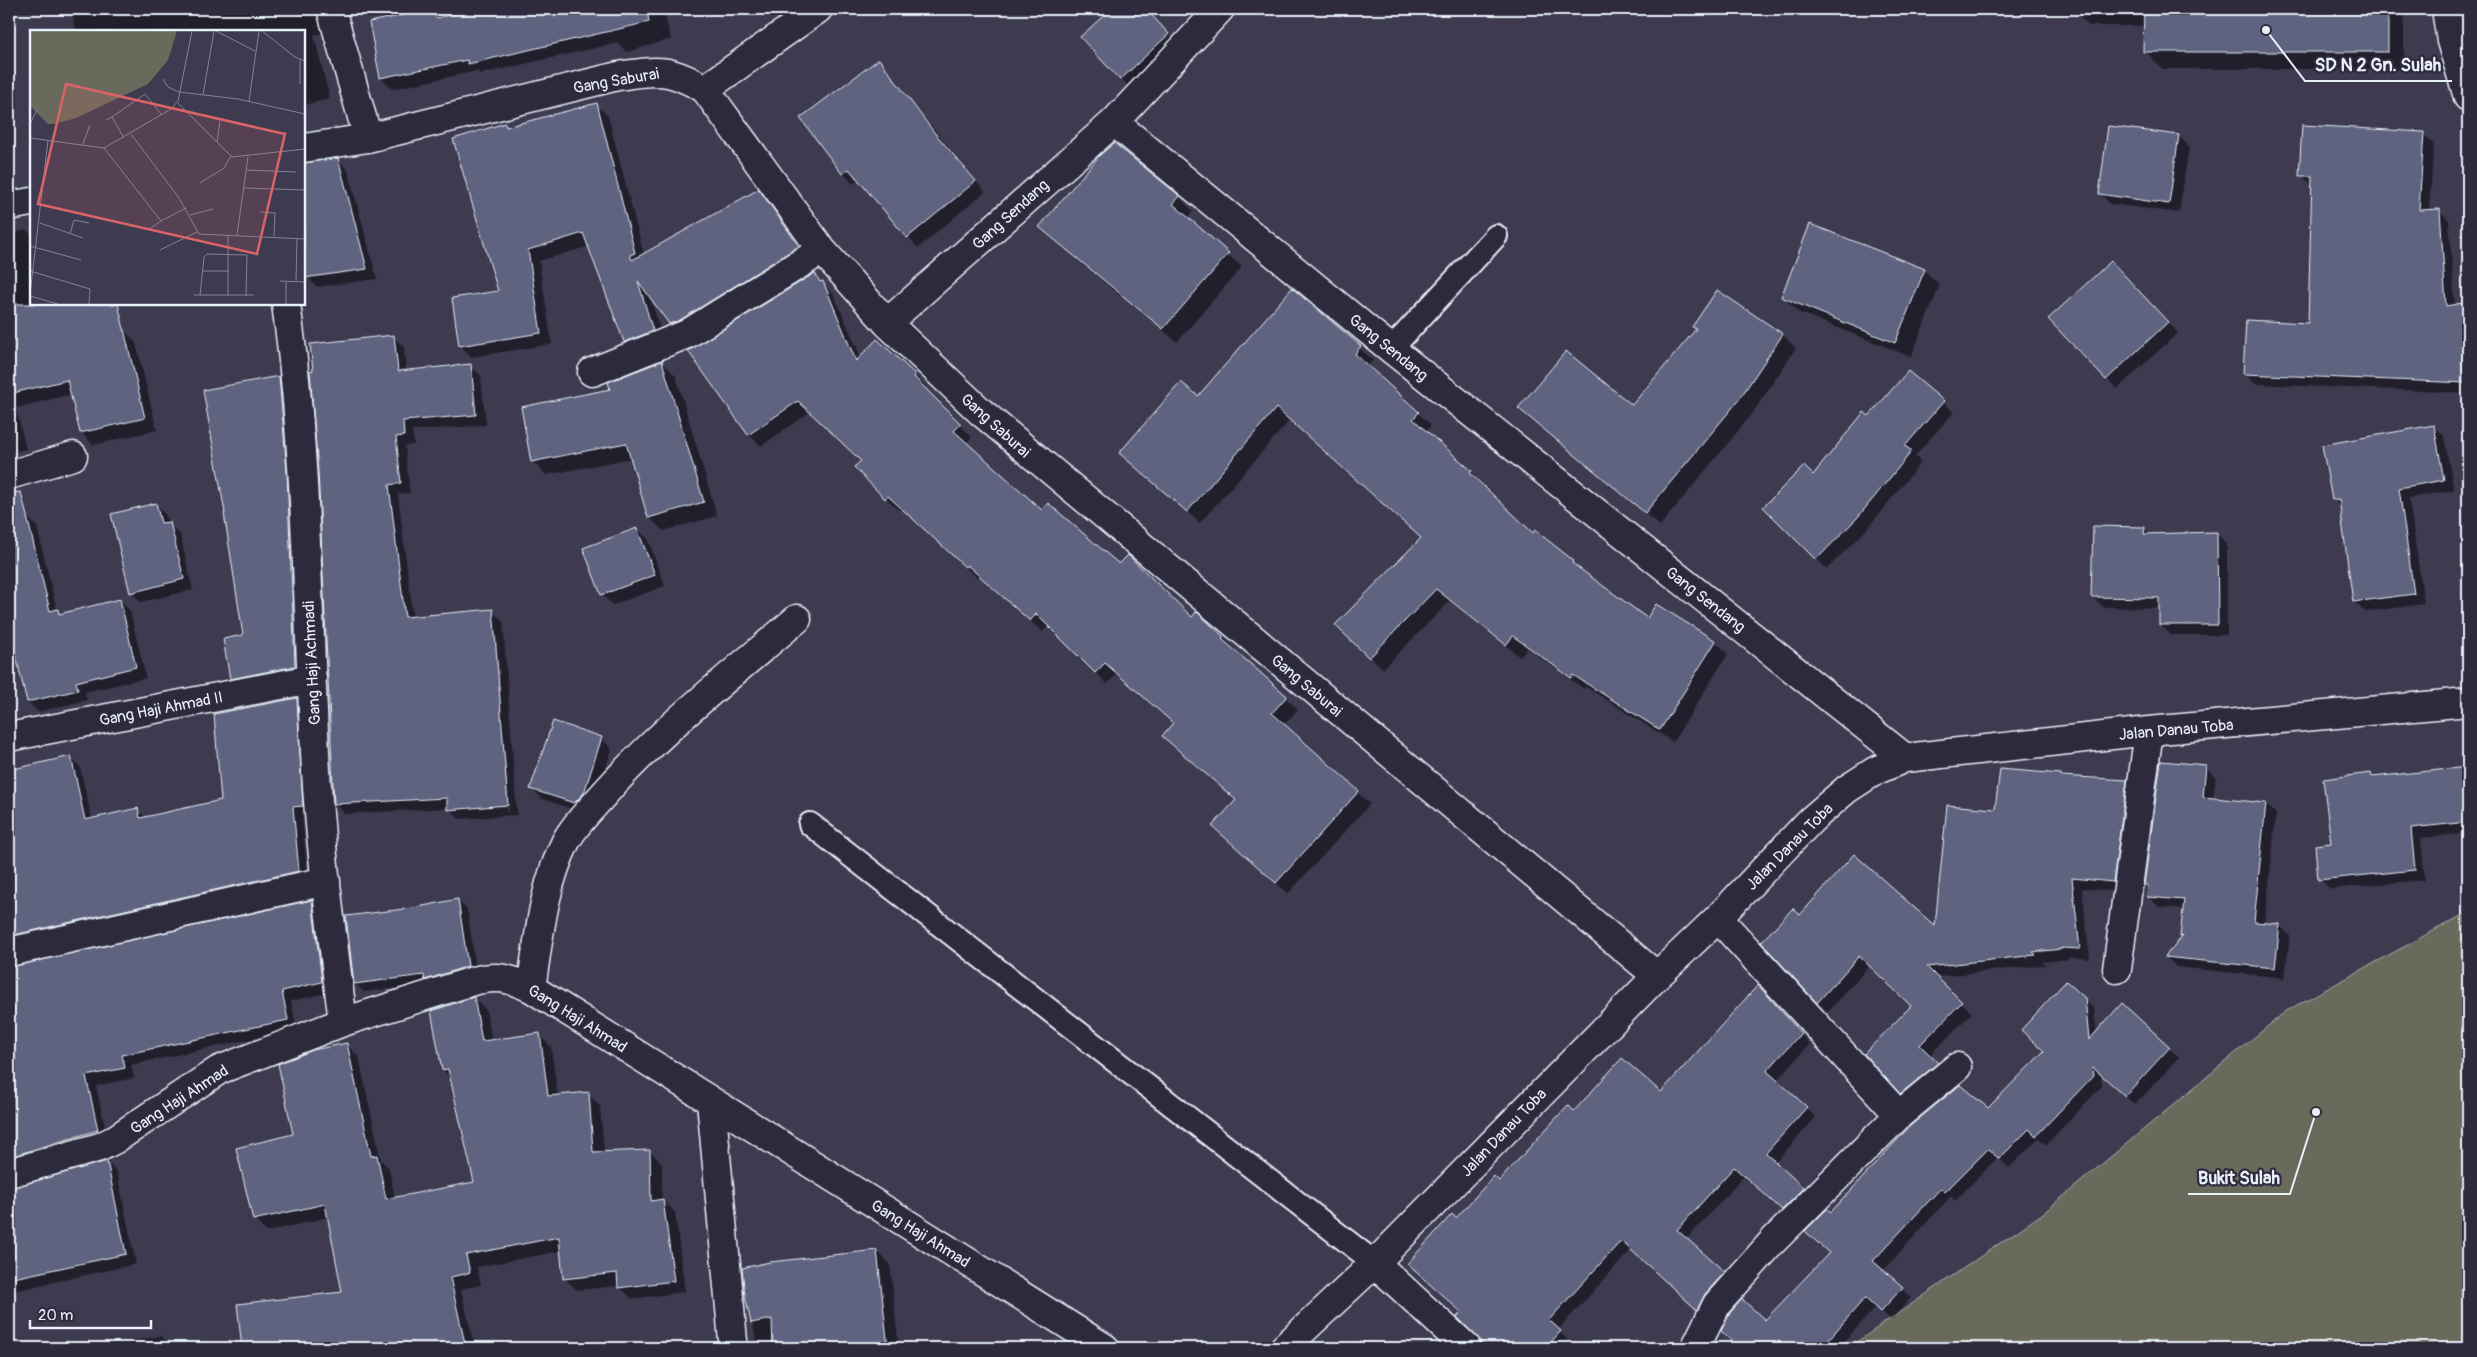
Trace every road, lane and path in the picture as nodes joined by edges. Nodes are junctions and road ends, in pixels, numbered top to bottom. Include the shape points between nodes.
1 (331, 9) edge
2 (818, 9) edge
3 (1220, 9) edge
4 (2446, 9) edge
5 (2465, 82) edge
6 (704, 89) junction
7 (1114, 122) junction
8 (368, 138) junction
9 (305, 148) edge
10 (30, 202) edge
11 (9, 206) edge
12 (1496, 236) dead end
13 (822, 250) junction
14 (286, 305) edge
15 (887, 324) junction
16 (1391, 349) junction
17 (592, 372) dead end
18 (73, 456) dead end
19 (9, 475) edge
20 (797, 619) dead end
21 (312, 679) junction
22 (2468, 702) edge
23 (2149, 731) junction
24 (9, 737) edge
25 (1905, 758) junction
26 (810, 824) dead end
27 (326, 881) junction
28 (1718, 918) junction
29 (9, 952) edge
30 (2117, 969) dead end
31 (1657, 976) junction
32 (531, 988) junction
33 (343, 1022) junction
34 (1957, 1067) dead end
35 (711, 1101) junction
36 (1899, 1115) junction
37 (9, 1173) edge
38 (1375, 1263) junction
39 (733, 1341) dead end
40 (1105, 1348) edge
41 (1284, 1348) edge
42 (1467, 1348) edge
43 (1695, 1348) edge

1 - 8 street
2 - 6 street
3 - 7 street
4 - 5 street via 2450,41
6 - 8 street, Gang Saburai via 682,76 652,71 618,76
6 - 13 street, Gang Saburai
7 - 15 street, Gang Sendang
7 - 16 street, Gang Sendang
8 - 9 street, Gang Saburai
10 - 11 street
12 - 16 lane
13 - 15 street, Gang Saburai
13 - 17 street via 687,334
14 - 21 street, Gang Haji Achmadi via 302,482
15 - 31 street, Gang Saburai via 1036,460
16 - 25 street, Gang Sendang
18 - 19 street
20 - 32 street via 636,758 567,840 552,874 544,905
21 - 24 street, Gang Haji Ahmad II
21 - 27 street, Gang Haji Achmadi
22 - 23 street, Jalan Danau Toba
23 - 25 street, Jalan Danau Toba
23 - 30 street
25 - 28 street, Jalan Danau Toba via 1875,771 1847,789
26 - 38 lane
27 - 29 street
27 - 33 street, Gang Haji Achmadi
28 - 31 street, Jalan Danau Toba
28 - 36 street
31 - 38 street, Jalan Danau Toba
32 - 33 street, Gang Haji Ahmad via 509,978 491,977
32 - 35 street, Gang Haji Ahmad
33 - 37 street, Gang Haji Ahmad via 218,1070 134,1128 100,1147
34 - 36 street
35 - 39 street
35 - 40 street, Gang Haji Ahmad
36 - 43 street via 1774,1240 1717,1304
38 - 41 street, Jalan Danau Toba
38 - 42 street

